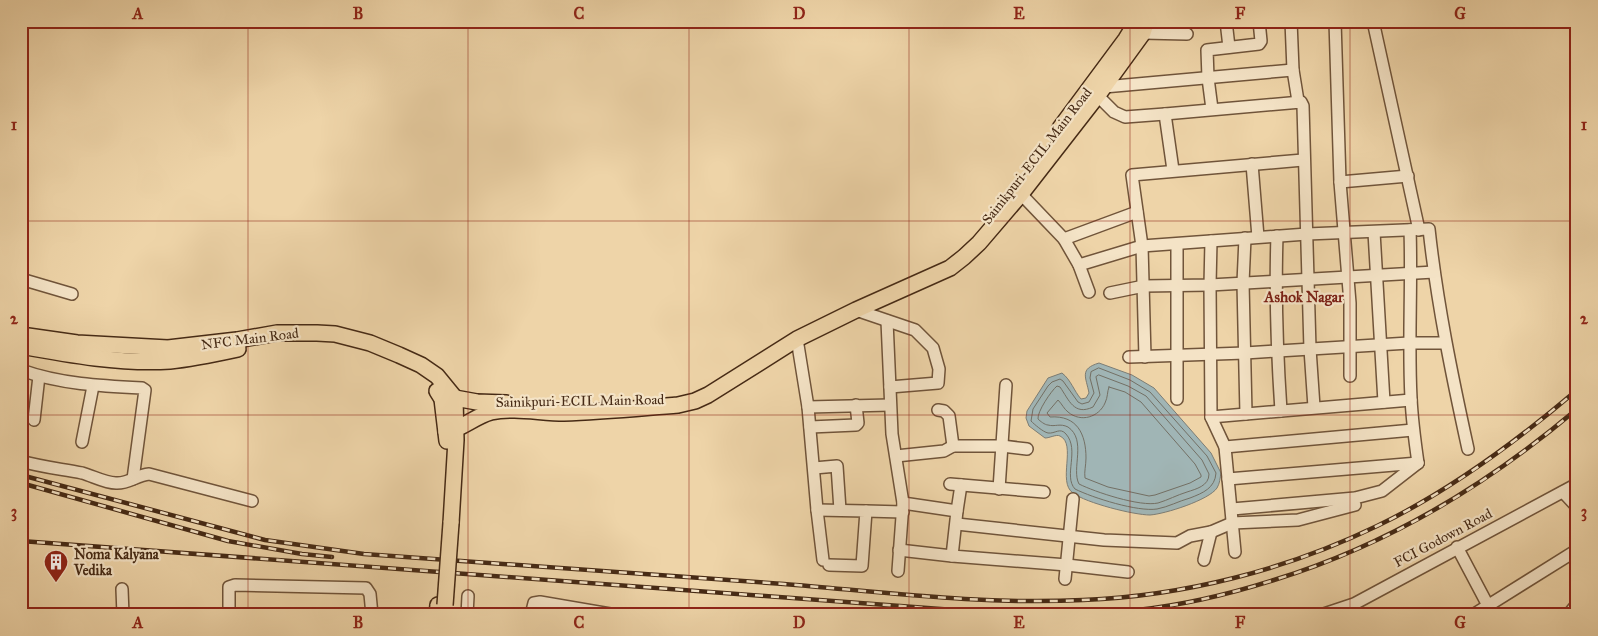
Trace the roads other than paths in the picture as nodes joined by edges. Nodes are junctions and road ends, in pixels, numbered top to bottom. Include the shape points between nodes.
1 (1226, 21) edge
2 (1259, 21) edge
3 (1291, 21) edge
4 (1335, 21) edge
5 (1373, 21) edge
6 (1142, 25) edge
7 (1187, 34) dead end
8 (1228, 47) junction
9 (1293, 70) junction
10 (1208, 78) junction
11 (1097, 90) junction
12 (1298, 101) junction
13 (1212, 109) junction
14 (1166, 114) junction
15 (1303, 160) junction
16 (1252, 164) junction
17 (1174, 170) junction
18 (1408, 176) junction
19 (1340, 182) junction
20 (1021, 194) junction
21 (1137, 212) junction
22 (1415, 230) junction
23 (1374, 232) junction
24 (1344, 233) junction
25 (1307, 234) junction
26 (1277, 236) junction
27 (1258, 237) junction
28 (1245, 238) junction
29 (1064, 239) junction
30 (1211, 241) junction
31 (1177, 244) junction
32 (1142, 246) junction
33 (1079, 265) junction
34 (1434, 272) junction
35 (1412, 273) junction
36 (1377, 275) junction
37 (1348, 277) junction
38 (21, 279) edge
39 (1308, 279) junction
40 (1276, 281) junction
41 (1243, 283) junction
42 (1178, 285) junction
43 (1210, 285) junction
44 (1144, 286) junction
45 (1089, 292) dead end
46 (1110, 293) dead end
47 (72, 294) dead end
48 (856, 310) junction
49 (886, 321) junction
50 (21, 335) edge
51 (797, 339) junction
52 (1409, 343) junction
53 (1445, 343) junction
54 (1381, 345) junction
55 (21, 346) edge
56 (1349, 347) junction
57 (1310, 349) junction
58 (1276, 351) junction
59 (1245, 353) junction
60 (1210, 355) junction
61 (1145, 356) junction
62 (1177, 356) junction
63 (1129, 357) dead end
64 (21, 370) edge
65 (39, 376) junction
66 (1350, 376) dead end
67 (1006, 385) dead end
68 (93, 386) junction
69 (890, 387) junction
70 (448, 399) junction
71 (1177, 399) dead end
72 (1411, 400) junction
73 (1384, 402) junction
74 (856, 405) junction
75 (890, 405) junction
76 (808, 407) junction
77 (1314, 407) junction
78 (938, 410) dead end
79 (1281, 411) junction
80 (1246, 414) junction
81 (1211, 417) junction
82 (34, 420) dead end
83 (810, 428) junction
84 (1414, 430) junction
85 (451, 431) junction
86 (82, 442) dead end
87 (953, 446) junction
88 (1002, 446) junction
89 (1225, 447) junction
90 (1027, 449) dead end
91 (1468, 449) dead end
92 (896, 456) junction
93 (21, 461) edge
94 (1418, 463) junction
95 (814, 468) junction
96 (133, 479) junction
97 (1228, 479) junction
98 (1577, 484) edge
99 (999, 489) junction
100 (1044, 492) dead end
101 (1563, 492) junction
102 (1073, 499) dead end
103 (252, 501) dead end
104 (1355, 505) dead end
105 (903, 507) junction
106 (1577, 507) edge
107 (1232, 509) junction
108 (817, 510) junction
109 (840, 510) junction
110 (866, 511) junction
111 (957, 511) junction
112 (1232, 523) junction
113 (957, 524) junction
114 (1211, 532) junction
115 (1069, 536) junction
116 (1457, 547) junction
117 (899, 550) junction
118 (1577, 550) edge
119 (1235, 552) dead end
120 (952, 556) junction
121 (1204, 560) dead end
122 (1067, 565) junction
123 (898, 571) dead end
124 (1128, 572) dead end
125 (1065, 579) dead end
126 (122, 589) dead end
127 (468, 596) dead end
128 (1577, 604) edge
129 (1354, 609) edge
130 (441, 610) edge
131 (1490, 610) edge
132 (123, 615) edge
133 (228, 615) edge
134 (372, 615) edge
135 (467, 615) edge
136 (531, 615) edge
137 (616, 615) edge
138 (1321, 615) edge
139 (1472, 615) edge
140 (1568, 615) edge

1 - 8 street
2 - 8 street via 1259,44
3 - 9 street
4 - 19 street
5 - 18 street
6 - 7 street
6 - 11 main road, Sainikpuri-ECIL Main Road
8 - 10 street via 1207,50
9 - 10 street
9 - 12 street
10 - 11 street
10 - 13 street
11 - 14 street via 1114,112 1125,116
11 - 20 main road, Sainikpuri-ECIL Main Road
11 - 70 main road, Sainikpuri-ECIL Main Road via 982,227 946,262 794,330 688,395 668,400 563,404
12 - 13 street
12 - 15 street via 1303,106
13 - 14 street
14 - 17 street
15 - 16 street
15 - 25 street
16 - 17 street
16 - 27 street
17 - 21 street via 1132,175
18 - 19 street
18 - 22 street
19 - 24 street
20 - 29 street
20 - 48 main road, Sainikpuri-ECIL Main Road via 979,243 950,268
21 - 29 street
21 - 32 street
22 - 23 street
22 - 34 street via 1429,229
22 - 35 street
23 - 24 street
23 - 36 street
24 - 25 street
24 - 37 street
25 - 26 street
25 - 39 street
26 - 27 street
26 - 40 street
27 - 28 street
28 - 30 street
28 - 41 street
29 - 33 street
30 - 31 street
30 - 43 street
31 - 32 street
31 - 42 street
32 - 33 street
32 - 44 street
33 - 45 street
34 - 35 street
34 - 53 street
35 - 36 street
35 - 52 street
36 - 37 street
36 - 54 street
37 - 39 street
37 - 56 street
38 - 47 street
39 - 40 street
39 - 57 street
40 - 41 street
40 - 58 street
41 - 43 street
41 - 59 street
42 - 43 street
42 - 44 street
42 - 62 street
43 - 60 street
44 - 46 street
44 - 61 street
48 - 49 street
48 - 51 main road, Sainikpuri-ECIL Main Road
49 - 69 street
49 - 69 street via 915,330 933,348 939,369 938,383
50 - 70 main road, NFC Main Road via 77,343 168,348 277,333 335,334 370,343 421,365 437,376
51 - 76 street
51 - 85 main road, Sainikpuri-ECIL Main Road via 695,401 563,413 490,412
52 - 53 street
52 - 54 street
52 - 72 street
53 - 91 street
54 - 56 street
54 - 73 street
55 - 70 main road, NFC Main Road via 73,355 144,361 179,359 290,340 318,341 397,362 429,381
56 - 57 street
56 - 66 street
57 - 58 street
57 - 77 street
58 - 59 street
58 - 79 street
59 - 60 street
59 - 80 street
60 - 62 street
60 - 81 street
61 - 62 street
61 - 63 street
62 - 71 street
64 - 65 street
65 - 68 street
65 - 82 street
67 - 88 street
68 - 86 street
68 - 96 street via 145,390
69 - 75 street
70 - 85 main road
72 - 73 street
72 - 84 street
73 - 77 street
74 - 75 street
74 - 76 street
74 - 83 street via 856,425
75 - 92 street
76 - 83 street
77 - 79 street
78 - 87 street via 944,410 949,416
79 - 80 street
80 - 81 street
81 - 89 street
83 - 95 street
84 - 89 street
84 - 94 street
85 - 130 main road, bridge
87 - 88 street
87 - 92 street via 944,451
88 - 90 street
88 - 99 street
89 - 97 street
92 - 105 street
93 - 96 street via 83,473 114,483
94 - 97 street
94 - 107 street via 1382,491 1355,498
95 - 108 street
95 - 109 street via 837,466
96 - 103 street via 149,474
97 - 107 street
98 - 101 street, FCI Godown Road
99 - 100 street
99 - 111 street via 955,484
101 - 106 street
101 - 116 street, FCI Godown Road
102 - 115 street
104 - 112 street via 1298,520
105 - 110 street
105 - 111 street
105 - 117 street
107 - 112 street
108 - 109 street
108 - 110 street via 826,562 862,566
109 - 110 street
111 - 113 street
112 - 114 street
112 - 119 street
113 - 115 street
113 - 120 street
114 - 115 street via 1190,536 1177,543
114 - 121 street
115 - 122 street
116 - 129 street, FCI Godown Road
116 - 131 street
117 - 120 street
117 - 123 street
118 - 131 street
120 - 122 street
122 - 124 street
122 - 125 street
126 - 132 street
127 - 135 street
128 - 140 street
129 - 138 street, FCI Godown Road
131 - 139 street
133 - 134 street via 229,587 235,584 366,588 370,594
136 - 137 street via 534,603 540,602

